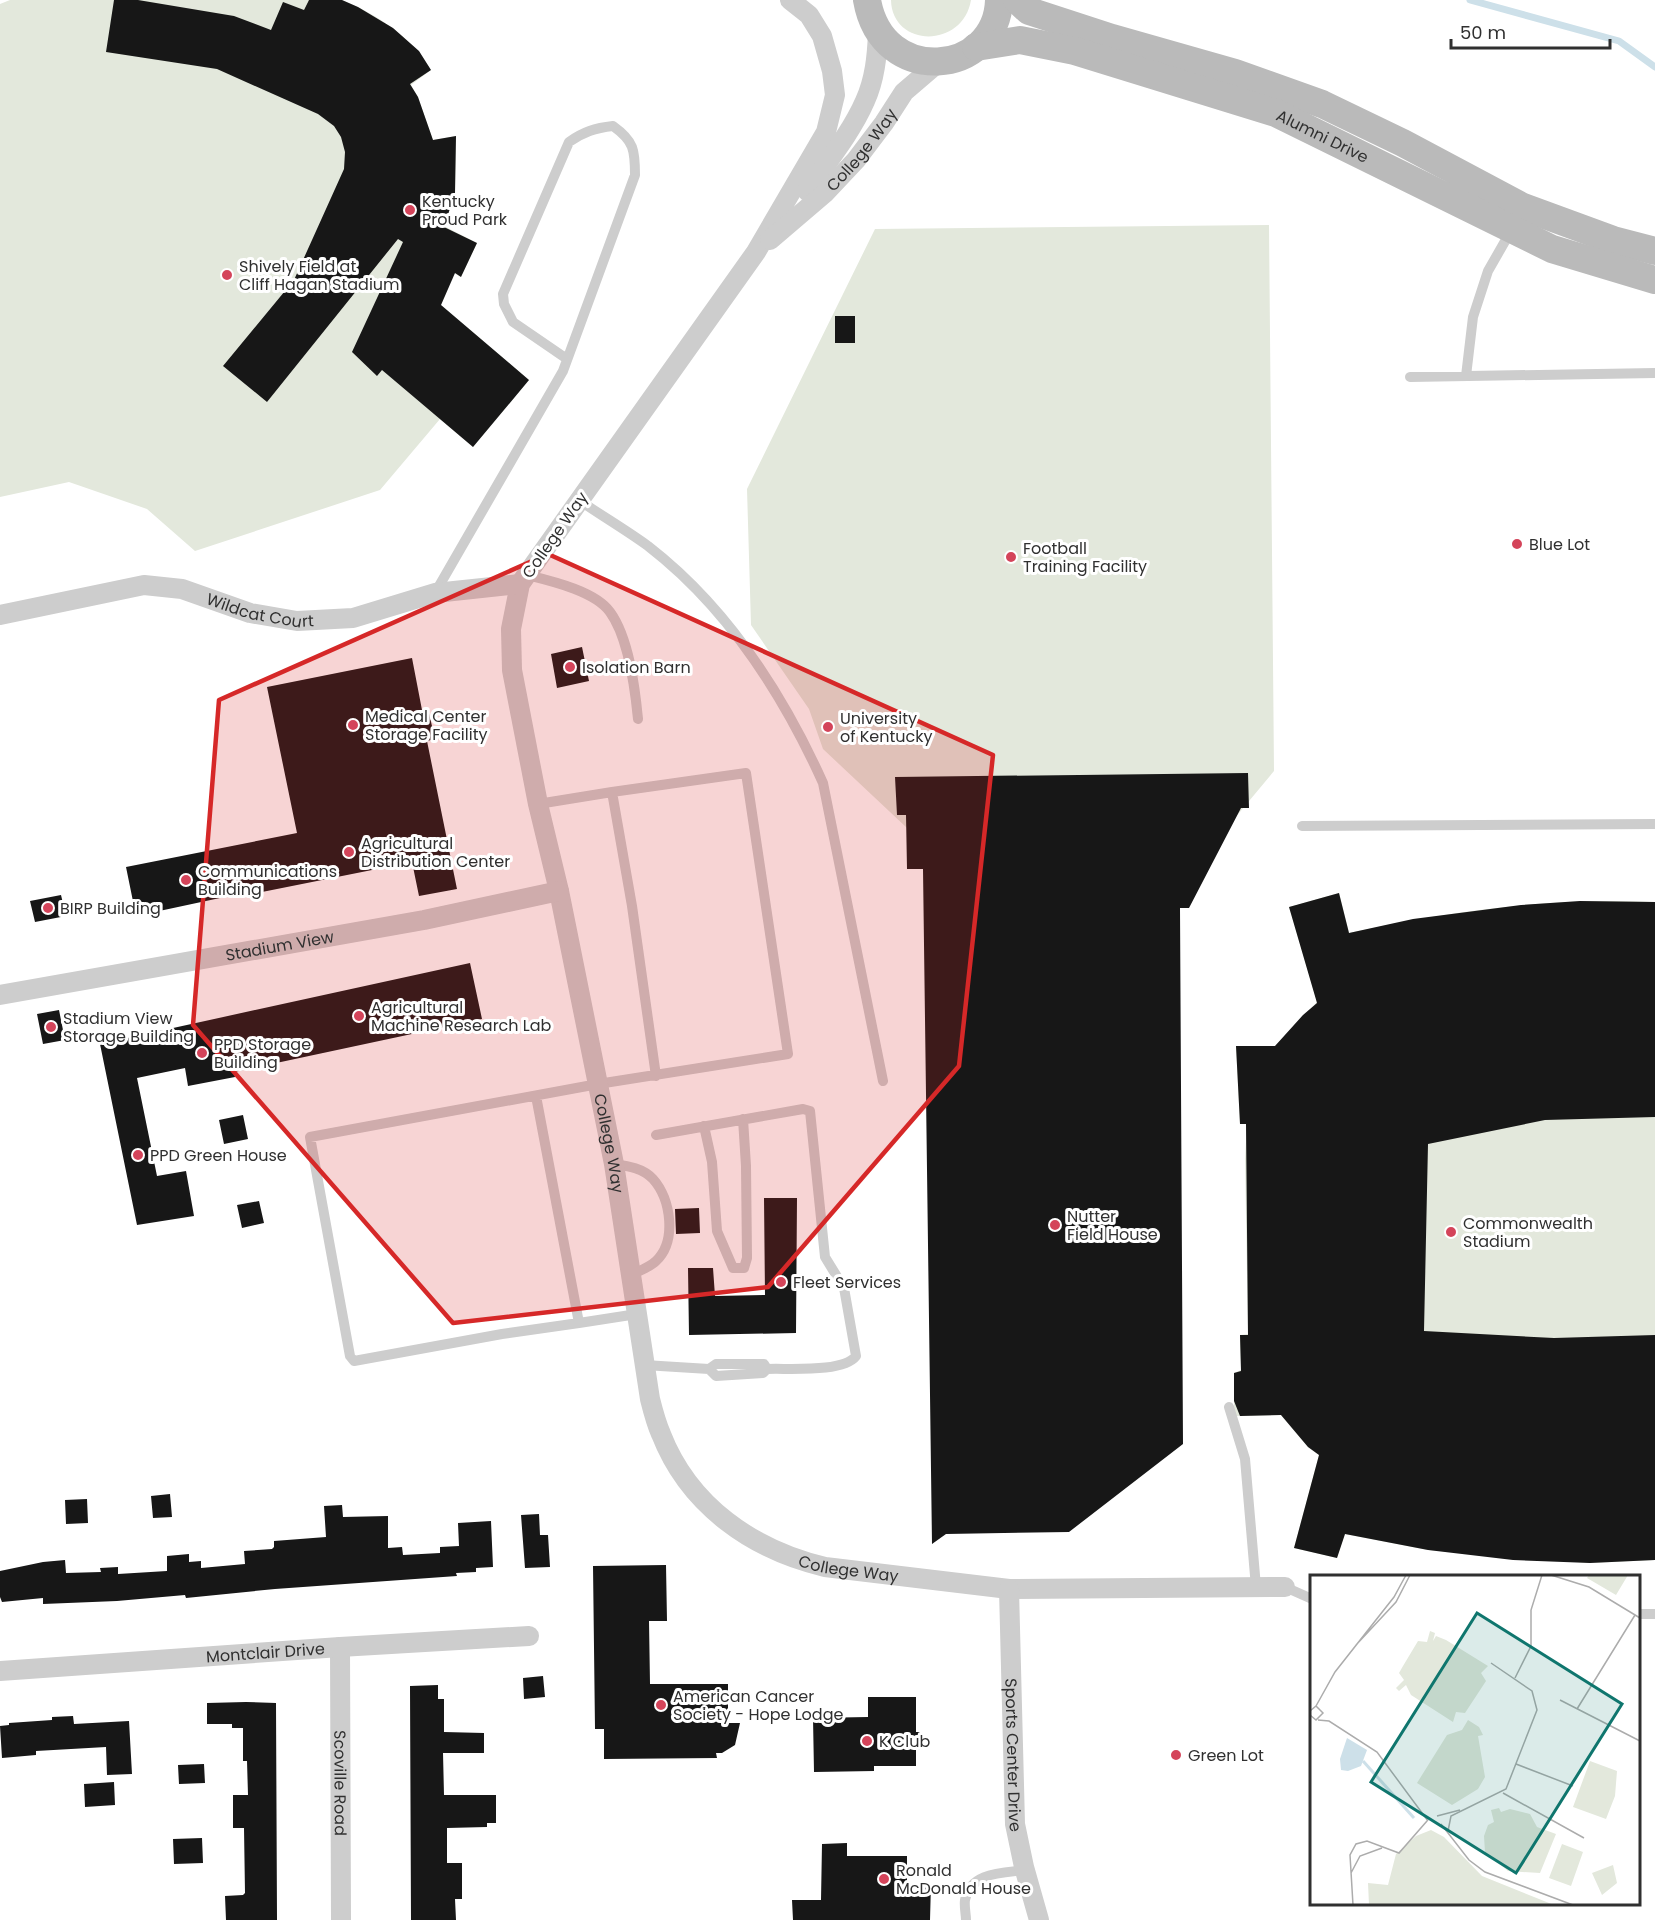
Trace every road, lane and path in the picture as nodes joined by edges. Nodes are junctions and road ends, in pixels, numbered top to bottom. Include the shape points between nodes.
1 (790, 0) edge
2 (999, 0) edge
3 (1017, 0) edge
4 (868, 12) edge
5 (976, 47) junction
6 (939, 62) junction
7 (1518, 218) junction
8 (777, 233) junction
9 (1655, 251) edge
10 (756, 252) junction
11 (1655, 280) edge
12 (567, 359) junction
13 (1655, 374) edge
14 (1466, 376) junction
15 (1410, 377) dead end
16 (579, 500) junction
17 (524, 580) junction
18 (435, 593) junction
19 (0, 615) edge
20 (638, 719) dead end
21 (612, 792) junction
22 (538, 804) junction
23 (1655, 824) edge
24 (1302, 826) dead end
25 (559, 891) junction
26 (0, 995) edge
27 (656, 1076) junction
28 (883, 1081) dead end
29 (598, 1084) junction
30 (536, 1096) junction
31 (743, 1119) junction
32 (704, 1126) junction
33 (656, 1135) dead end
34 (614, 1164) junction
35 (631, 1275) junction
36 (637, 1314) junction
37 (579, 1323) junction
38 (644, 1365) junction
39 (1229, 1407) dead end
40 (1256, 1587) junction
41 (1285, 1587) joint
42 (1009, 1589) junction
43 (1310, 1599) edge
44 (529, 1636) dead end
45 (340, 1647) junction
46 (0, 1671) edge
47 (1025, 1870) junction
48 (341, 1920) edge
49 (966, 1920) edge
50 (1039, 1920) edge

1 - 10 street, College Way via 808,15 822,36 835,94 826,132
2 - 5 main road via 995,20
3 - 7 main road, Alumni Drive via 1029,11 1235,72 1322,104 1403,143
4 - 6 main road via 890,46 904,56
4 - 8 street, College Way via 873,77 865,100 852,126
5 - 6 main road via 952,60
5 - 7 main road, Alumni Drive via 1020,40 1075,51 1276,112
6 - 8 street, College Way via 904,92 856,160 833,185
7 - 9 main road, Alumni Drive
7 - 11 main road, Alumni Drive via 1552,249
7 - 14 lane via 1488,271 1473,317
8 - 10 street, College Way
10 - 16 street, College Way
12 - 12 lane via 635,175 635,153 627,136 612,126 581,133 569,142 503,294 513,322
12 - 18 lane
13 - 14 lane
14 - 15 lane
16 - 17 street, College Way
16 - 28 lane via 648,547 698,591 745,644 809,752 823,783
17 - 18 street, Wildcat Court
17 - 20 lane via 555,582 594,598 610,611 633,675
17 - 22 street, College Way via 511,629 513,670
18 - 19 street, Wildcat Court via 353,618 297,621 250,613 182,589 144,585
21 - 22 lane
21 - 27 lane
21 - 27 lane via 746,773 748,784 788,1054
22 - 25 street, College Way
23 - 24 lane
25 - 26 street, Stadium View via 424,920
25 - 29 street, College Way
27 - 29 lane
29 - 30 lane
29 - 34 street, College Way
30 - 37 lane
30 - 37 lane via 310,1137 350,1356 354,1361
31 - 32 lane
31 - 32 lane via 747,1258 744,1268 733,1268 717,1231 712,1162
31 - 38 lane via 810,1111 825,1257 844,1287 856,1356 852,1361 824,1368
32 - 33 lane
34 - 35 street, College Way
34 - 35 lane via 634,1167 652,1177 663,1193 669,1215 668,1243 656,1262
35 - 36 street, College Way
36 - 37 lane
36 - 38 street, College Way
38 - 42 street, College Way via 650,1399 670,1454 694,1491 737,1530 772,1550 825,1567
39 - 40 lane via 1245,1459
40 - 41 street, College Way
40 - 42 street, College Way
41 - 43 lane
42 - 47 street, Sports Center Drive via 1015,1824
44 - 45 street, Montclair Drive
45 - 46 street, Montclair Drive
45 - 48 street, Scoville Road
47 - 49 lane via 988,1875 972,1885 965,1900
47 - 50 street, Sports Center Drive

